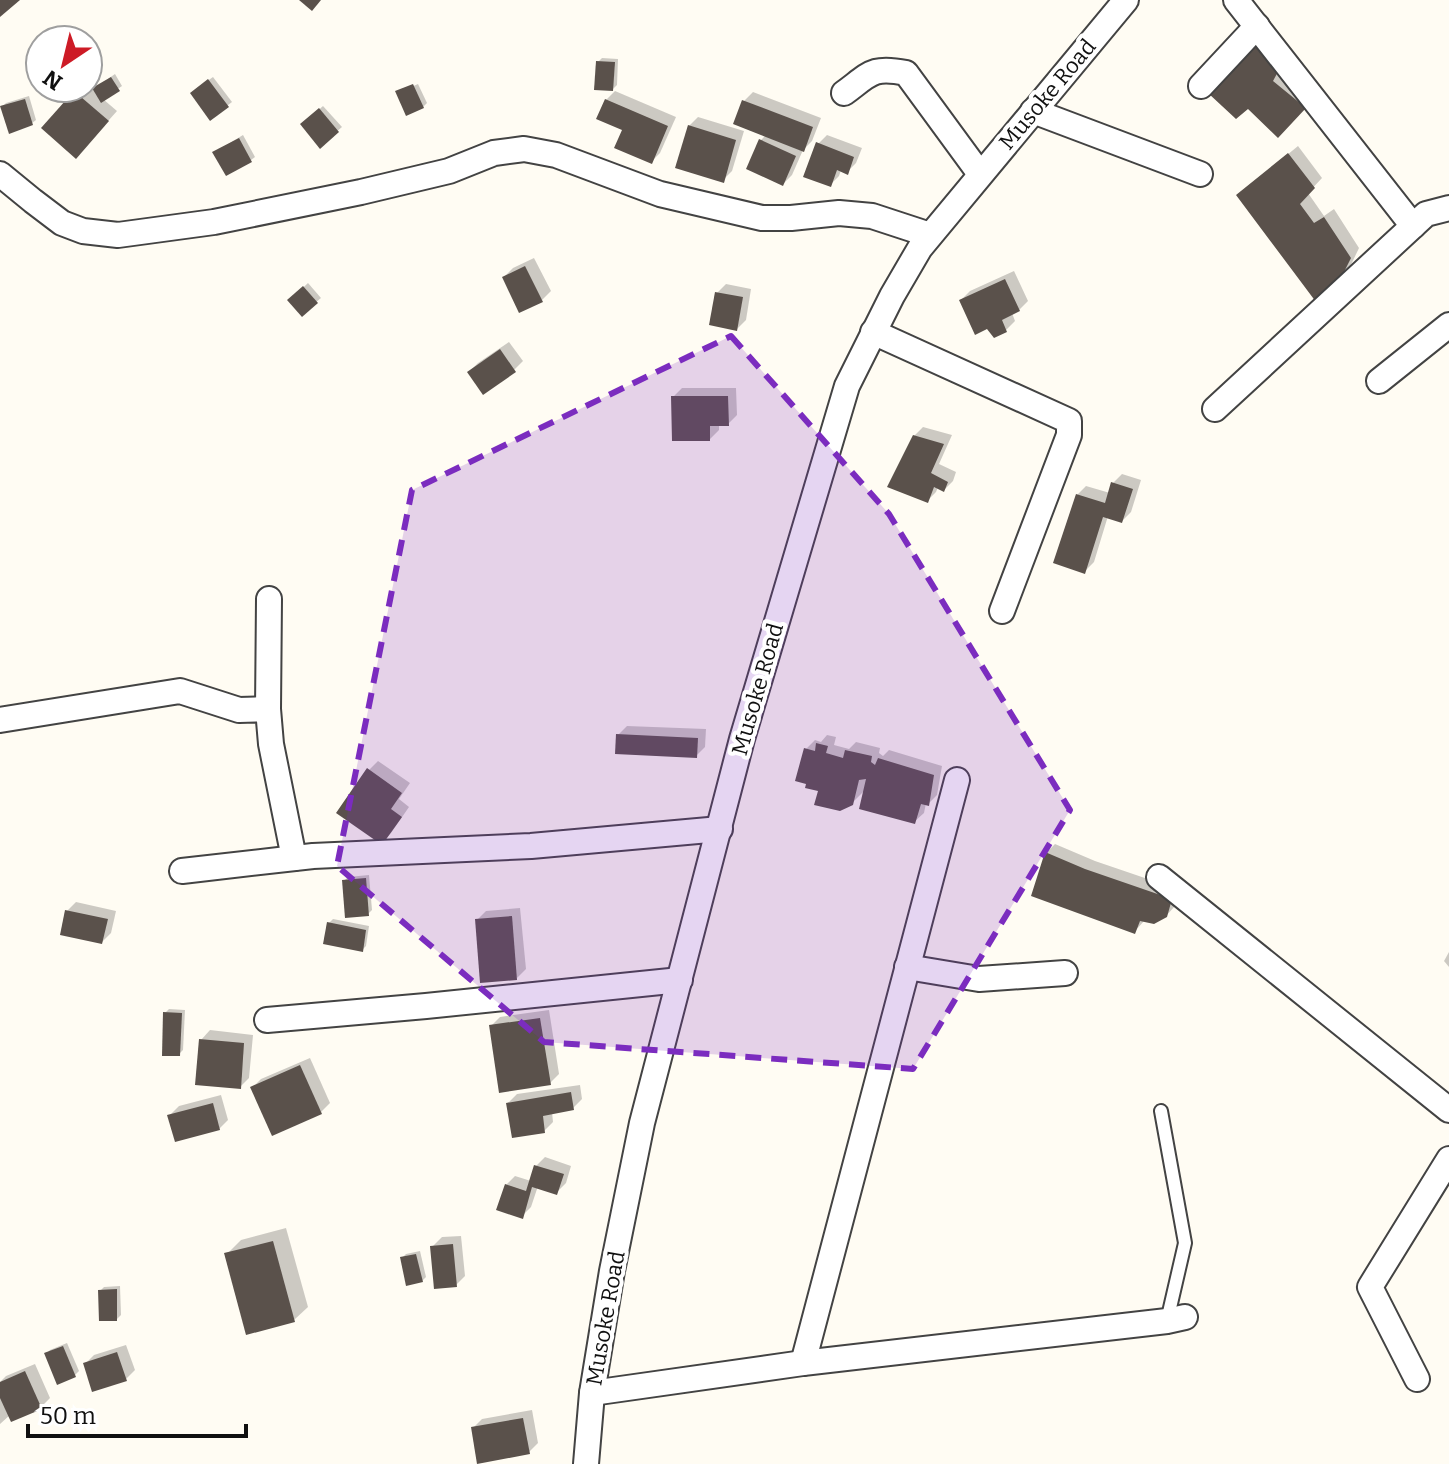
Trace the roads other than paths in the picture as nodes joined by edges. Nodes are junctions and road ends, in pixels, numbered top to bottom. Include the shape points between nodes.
1 (1126, 0) edge
2 (1236, 0) edge
3 (1257, 26) junction
4 (1201, 86) dead end
5 (844, 93) dead end
6 (1033, 111) junction
7 (0, 174) edge
8 (980, 174) junction
9 (1200, 174) dead end
10 (1449, 208) edge
11 (1413, 226) junction
12 (930, 235) junction
13 (1449, 325) edge
14 (873, 332) junction
15 (1379, 381) dead end
16 (1215, 409) dead end
17 (269, 599) dead end
18 (1002, 611) dead end
19 (268, 709) junction
20 (0, 720) edge
21 (957, 780) dead end
22 (720, 829) junction
23 (294, 858) junction
24 (182, 871) dead end
25 (1159, 877) dead end
26 (907, 967) junction
27 (1065, 973) dead end
28 (680, 980) junction
29 (267, 1020) dead end
30 (1449, 1110) edge
31 (1161, 1111) dead end
32 (1449, 1159) edge
33 (1176, 1319) joint
34 (803, 1363) junction
35 (1417, 1379) dead end
36 (592, 1393) junction
37 (586, 1464) edge

1 - 6 street, Musoke Road
2 - 3 street
3 - 4 street
3 - 11 street
5 - 8 street via 876,70 906,73
6 - 8 street, Musoke Road
6 - 9 street
7 - 12 street via 62,223 118,235 361,192 524,149 556,155 660,194 762,218 872,216
8 - 12 street, Musoke Road
10 - 11 street via 1426,214
11 - 16 street
12 - 14 street, Musoke Road
13 - 15 street
14 - 18 street via 1069,421 1069,435
14 - 22 street, Musoke Road via 847,386
17 - 19 street
19 - 20 street via 239,710 180,691
19 - 23 street
21 - 26 street
22 - 23 street via 531,846
22 - 28 street, Musoke Road
23 - 24 street
25 - 30 street
26 - 27 street via 979,979
26 - 34 street
28 - 29 street
28 - 36 street, Musoke Road via 639,1138
31 - 33 lane via 1185,1243
32 - 35 street via 1370,1287
33 - 34 street
34 - 36 street
36 - 37 street, Musoke Road

